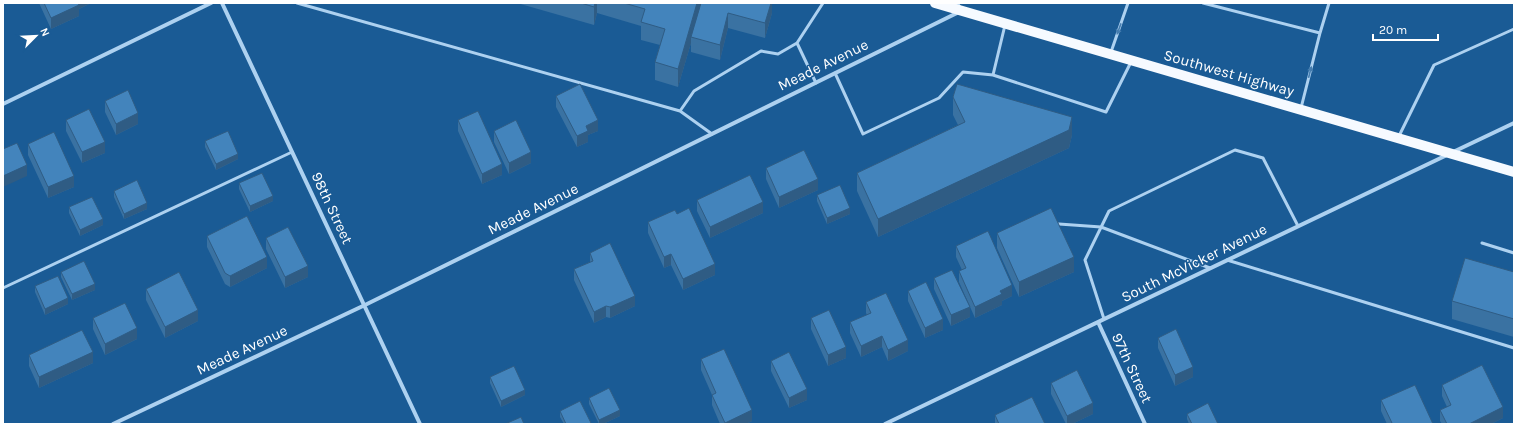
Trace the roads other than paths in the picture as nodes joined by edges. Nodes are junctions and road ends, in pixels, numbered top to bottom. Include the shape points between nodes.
1 (211, 3) edge
2 (222, 3) edge
3 (297, 3) edge
4 (823, 3) edge
5 (935, 3) edge
6 (1128, 3) edge
7 (1203, 3) edge
8 (1329, 3) edge
9 (959, 7) edge
10 (1005, 24) junction
11 (1514, 29) edge
12 (1320, 32) junction
13 (797, 43) junction
14 (1110, 54) junction
15 (1132, 61) junction
16 (835, 73) junction
17 (993, 75) junction
18 (816, 83) junction
19 (3, 104) edge
20 (1301, 110) junction
21 (680, 111) junction
22 (1514, 123) edge
23 (712, 134) junction
24 (1398, 138) junction
25 (292, 152) junction
26 (1449, 154) junction
27 (1514, 172) edge
28 (1059, 224) edge
29 (1298, 226) junction
30 (1101, 227) junction
31 (1482, 243) dead end
32 (1514, 252) edge
33 (1227, 260) junction
34 (1210, 268) junction
35 (3, 288) edge
36 (365, 306) junction
37 (1104, 319) junction
38 (1098, 322) junction
39 (1514, 348) edge
40 (113, 424) edge
41 (420, 424) edge
42 (885, 424) edge
43 (1145, 424) edge

1 - 19 street
2 - 25 street, 98th Street
3 - 21 lane
4 - 13 lane
5 - 9 main road, Southwest Highway
6 -> 14 lane
7 - 12 lane
8 - 12 lane
9 - 10 main road, Southwest Highway
9 - 16 street, Meade Avenue
10 - 14 main road, Southwest Highway
10 - 17 lane
11 - 24 lane via 1434,65
20 -> 12 lane
13 - 18 lane
13 - 21 lane via 778,54 761,51 694,91
14 - 15 main road, Southwest Highway
15 - 17 lane via 1106,112
15 - 20 main road, Southwest Highway
16 - 17 lane via 863,134 940,98 964,72
16 - 18 street, Meade Avenue
18 - 23 street, Meade Avenue
20 - 24 main road, Southwest Highway
21 - 23 lane
22 - 26 street, South McVicker Avenue
23 - 36 street, Meade Avenue
24 - 26 main road, Southwest Highway
25 - 35 lane
25 - 36 street, 98th Street
26 - 27 main road, Southwest Highway
26 - 29 street, South McVicker Avenue
28 - 30 lane
29 - 30 lane via 1262,158 1235,150 1109,211
29 - 33 street, South McVicker Avenue
30 - 34 lane
30 - 37 lane via 1085,260
31 - 32 lane
33 - 34 street, South McVicker Avenue
33 - 39 lane
34 - 37 street, South McVicker Avenue
36 - 40 street, Meade Avenue
36 - 41 street, 98th Street
37 - 38 street, South McVicker Avenue
38 - 42 street, South McVicker Avenue
38 - 43 street, 97th Street

